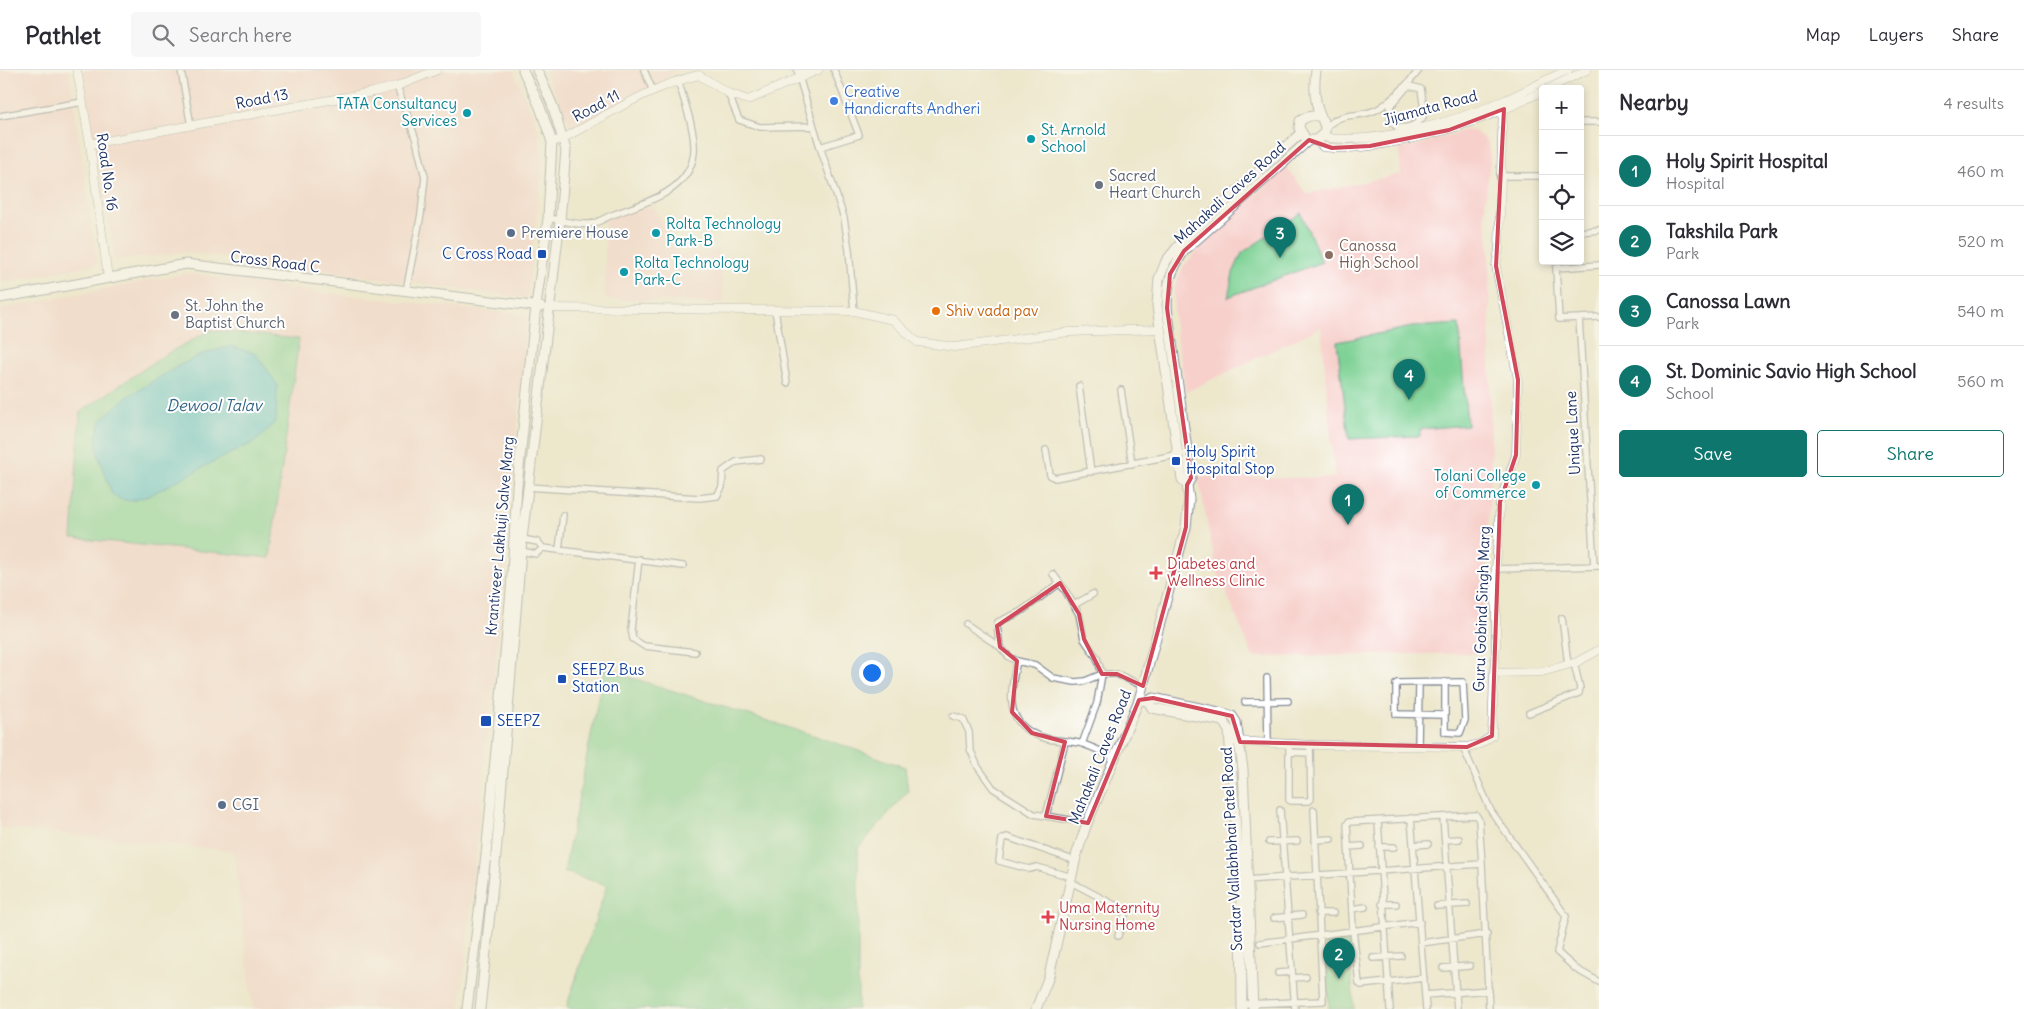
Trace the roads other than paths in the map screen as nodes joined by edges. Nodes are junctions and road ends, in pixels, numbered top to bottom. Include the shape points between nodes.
1 (77, 70) edge
2 (181, 70) edge
3 (437, 70) edge
4 (523, 70) edge
5 (537, 70) edge
6 (644, 70) edge
7 (806, 70) edge
8 (818, 70) edge
9 (834, 70) edge
10 (1316, 70) edge
11 (1419, 70) edge
12 (1587, 70) edge
13 (1570, 72) edge
14 (798, 74) edge
15 (678, 80) junction
16 (1552, 85) edge
17 (397, 86) junction
18 (653, 91) junction
19 (1539, 92) edge
20 (728, 93) junction
21 (1315, 97) junction
22 (83, 102) junction
23 (1390, 103) junction
24 (1503, 105) junction
25 (0, 116) edge
26 (1321, 117) junction
27 (1304, 119) junction
28 (1584, 122) edge
29 (1599, 122) edge
30 (191, 126) junction
31 (812, 126) junction
32 (1326, 127) junction
33 (1407, 129) junction
34 (1301, 133) junction
35 (562, 139) junction
36 (1315, 139) junction
37 (552, 142) junction
38 (90, 144) junction
39 (820, 147) junction
40 (1500, 176) junction
41 (1539, 176) edge
42 (548, 218) junction
43 (560, 220) junction
44 (1599, 230) edge
45 (1584, 232) edge
46 (1599, 265) edge
47 (108, 278) junction
48 (406, 291) junction
49 (0, 298) edge
50 (536, 306) junction
51 (549, 308) junction
52 (775, 310) junction
53 (854, 311) junction
54 (1599, 317) edge
55 (1579, 318) junction
56 (1160, 329) junction
57 (787, 383) dead end
58 (1079, 386) dead end
59 (1122, 390) dead end
60 (1046, 450) dead end
61 (1183, 454) junction
62 (761, 459) dead end
63 (1132, 464) junction
64 (1091, 472) junction
65 (527, 487) junction
66 (563, 515) dead end
67 (522, 539) junction
68 (543, 548) junction
69 (559, 550) junction
70 (521, 551) junction
71 (639, 559) junction
72 (683, 566) dead end
73 (1596, 566) edge
74 (1496, 569) junction
75 (1053, 574) dead end
76 (1060, 583) junction
77 (1092, 594) dead end
78 (1074, 605) junction
79 (1562, 618) dead end
80 (966, 624) dead end
81 (1000, 647) junction
82 (1599, 650) edge
83 (695, 652) dead end
84 (1017, 661) junction
85 (1571, 663) junction
86 (1102, 674) junction
87 (1494, 674) junction
88 (1267, 678) dead end
89 (1445, 682) junction
90 (1418, 683) junction
91 (1143, 686) junction
92 (1144, 701) junction
93 (1267, 701) junction
94 (1288, 701) dead end
95 (1245, 702) dead end
96 (1529, 713) dead end
97 (1445, 714) junction
98 (1418, 715) junction
99 (953, 716) dead end
100 (1230, 741) junction
101 (1065, 742) junction
102 (1240, 742) junction
103 (1268, 742) junction
104 (1082, 744) junction
105 (1289, 744) junction
106 (1418, 747) junction
107 (1463, 747) junction
108 (1310, 749) junction
109 (1289, 752) junction
110 (1116, 758) junction
111 (1280, 810) dead end
112 (1314, 810) dead end
113 (1046, 816) junction
114 (1443, 816) junction
115 (1411, 818) junction
116 (1378, 820) junction
117 (1088, 823) junction
118 (1331, 839) dead end
119 (1459, 839) dead end
120 (1315, 840) junction
121 (1445, 840) junction
122 (1297, 841) dead end
123 (1269, 842) dead end
124 (1282, 842) junction
125 (1428, 844) dead end
126 (1414, 845) junction
127 (1362, 846) dead end
128 (1379, 847) junction
129 (1394, 847) dead end
130 (1348, 848) junction
131 (486, 855) junction
132 (496, 855) junction
133 (1076, 861) junction
134 (1482, 864) junction
135 (1446, 866) junction
136 (1416, 868) junction
137 (1380, 870) junction
138 (1350, 872) junction
139 (1316, 874) junction
140 (1284, 876) junction
141 (1071, 879) junction
142 (1244, 880) junction
143 (1382, 904) junction
144 (1396, 904) dead end
145 (1467, 904) dead end
146 (1450, 905) junction
147 (1437, 906) dead end
148 (1365, 908) dead end
149 (1352, 909) junction
150 (1318, 913) junction
151 (1334, 913) dead end
152 (1302, 915) dead end
153 (1287, 916) junction
154 (1274, 918) dead end
155 (1420, 922) junction
156 (1383, 926) junction
157 (1353, 930) junction
158 (1319, 934) junction
159 (1487, 934) junction
160 (1118, 936) dead end
161 (1289, 938) junction
162 (1452, 939) junction
163 (1260, 943) dead end
164 (1421, 943) junction
165 (1401, 956) dead end
166 (1386, 957) junction
167 (1373, 958) dead end
168 (1470, 966) dead end
169 (1454, 967) junction
170 (1442, 968) dead end
171 (1278, 973) dead end
172 (1292, 975) junction
173 (1306, 977) dead end
174 (1424, 978) junction
175 (1388, 981) junction
176 (1599, 982) edge
177 (1489, 990) junction
178 (1455, 992) junction
179 (1425, 994) junction
180 (1242, 1006) edge
181 (1295, 1006) edge
182 (1253, 1007) edge
183 (467, 1009) edge
184 (480, 1009) edge
185 (1036, 1009) edge
186 (1390, 1009) edge
187 (1426, 1009) edge
188 (1457, 1009) edge
189 (1489, 1009) edge

1 - 22 street, Road No. 16
2 - 30 street
3 - 17 street, Road 13
4 - 37 main road, Krantiveer Lakhuji Salve Marg
5 - 35 main road, Krantiveer Lakhuji Salve Marg via 552,104
6 - 18 street
7 - 14 street
8 - 14 street, Road 11
9 - 39 street via 859,135
10 - 21 main road
11 - 23 street
12 - 13 street, Jijamata Road
13 - 16 street, Jijamata Road
13 - 24 street, Jijamata Road
14 - 20 street, Road 11 via 748,100
14 - 31 street
15 - 18 street, Road 11
15 - 20 street, Road 11 via 699,76
15 - 43 street via 693,130 693,161 686,175 674,188 654,199 593,224
17 - 30 street, Road 13
17 - 48 street via 425,177
18 - 35 street, Road 11
19 - 24 street, Jijamata Road
20 - 31 street via 739,120 760,127
21 - 26 main road
21 - 27 main road
22 - 25 street
22 - 38 street, Road No. 16
23 - 32 street via 1335,119
23 - 33 street via 1392,122
23 - 33 street via 1406,88 1414,86 1421,89 1423,117
24 - 33 street, Jijamata Road
24 - 36 street, Jijamata Road via 1449,130 1370,146 1323,147
24 - 40 street, Guru Gobind Singh Marg
26 - 27 main road via 1316,115
26 - 32 main road
27 - 34 main road, Mahakali Caves Road via 1299,128
28 - 29 street
30 - 38 street, Road 13
31 - 39 street
32 - 36 main road via 1325,132
33 - 36 street, Jijamata Road via 1374,138
34 - 36 main road, Mahakali Caves Road
34 - 56 main road, Mahakali Caves Road via 1170,255 1159,279 1157,306
35 - 37 street, Road 11
35 - 43 main road, Krantiveer Lakhuji Salve Marg via 566,150
36 - 61 main road, Mahakali Caves Road via 1184,251 1170,274 1167,308
37 - 42 main road, Krantiveer Lakhuji Salve Marg
38 - 47 street, Road No. 16
39 - 53 street via 844,218 850,250
40 - 41 street
40 - 74 street, Guru Gobind Singh Marg via 1496,266 1518,380 1516,455 1500,502
42 - 43 street
42 - 50 main road, Krantiveer Lakhuji Salve Marg
43 - 51 main road, Krantiveer Lakhuji Salve Marg
44 - 45 street
46 - 55 street via 1556,268 1558,319
47 - 48 main road, Cross Road C via 186,264
47 - 49 main road, Cross Road C
48 - 50 main road, Cross Road C
50 - 51 main road, Cross Road C
50 - 131 main road, Krantiveer Lakhuji Salve Marg via 517,486
51 - 52 street
51 - 65 main road, Krantiveer Lakhuji Salve Marg
52 - 53 street
52 - 57 street
53 - 56 street via 894,320 917,342 955,347 1069,332
54 - 55 street
55 - 73 street, Unique Lane
56 - 61 main road, Mahakali Caves Road
58 - 64 street
59 - 63 street
60 - 64 street via 1052,478
61 - 63 street
61 - 91 main road, Mahakali Caves Road via 1191,478 1187,485 1186,527
62 - 65 street via 736,462 723,471 722,487 717,496 699,498
63 - 64 street
65 - 67 main road, Krantiveer Lakhuji Salve Marg
66 - 69 street
67 - 68 street via 538,542
67 - 70 main road, Krantiveer Lakhuji Salve Marg
68 - 69 street
68 - 70 street via 536,554
69 - 71 street
70 - 132 main road, Krantiveer Lakhuji Salve Marg
71 - 72 street
71 - 83 street via 631,630 633,639 644,646
73 - 74 street
74 - 87 street, Guru Gobind Singh Marg
75 - 76 street
76 - 78 street
76 - 81 street via 1020,612 998,622
77 - 78 street
78 - 86 street via 1084,639 1097,658
79 - 85 street
80 - 81 street
81 - 84 street
82 - 85 street
84 - 86 street via 1035,665 1053,678 1075,682
84 - 101 street via 1012,712 1020,725 1032,734
85 - 87 street via 1542,672
85 - 96 street via 1579,693
86 - 91 street via 1117,674
86 - 104 street via 1097,703
87 - 107 street, Guru Gobind Singh Marg via 1492,736 1480,744
88 - 93 street
89 - 90 street
89 - 97 street
89 - 97 street via 1464,684 1465,720 1460,733 1446,732
90 - 98 street
90 - 98 street via 1396,684 1396,715
91 - 92 main road, Mahakali Caves Road
92 - 100 main road via 1152,708 1223,721
92 - 102 main road, Sardar Vallabhbhai Patel Road via 1153,698 1232,716 1239,729
92 - 110 main road, Mahakali Caves Road
93 - 94 street
93 - 95 street
93 - 103 street
97 - 98 street
98 - 106 street
99 - 113 street via 963,719 969,732 970,749 993,788 1034,814
100 - 102 street, Guru Gobind Singh Marg
100 - 142 main road, Sardar Vallabhbhai Patel Road
101 - 104 street
101 - 113 street
102 - 103 street, Guru Gobind Singh Marg
102 - 142 main road, Sardar Vallabhbhai Patel Road
103 - 105 street, Guru Gobind Singh Marg
104 - 110 street
105 - 108 street, Guru Gobind Singh Marg
105 - 109 street
106 - 107 street, Guru Gobind Singh Marg
106 - 108 street, Guru Gobind Singh Marg
107 - 176 street via 1491,811 1566,916 1557,952 1576,969
108 - 109 street
108 - 109 street via 1311,800 1289,800
110 - 117 main road, Mahakali Caves Road
111 - 124 street
112 - 120 street
113 - 117 street
114 - 115 street
114 - 121 street
114 - 134 street via 1478,817
115 - 116 street
115 - 126 street
116 - 128 street
116 - 130 street via 1347,823
117 - 133 main road, Mahakali Caves Road
118 - 120 street
119 - 121 street
120 - 139 street
121 - 135 street
122 - 124 street
123 - 124 street
124 - 140 street
125 - 126 street
126 - 136 street
127 - 130 street
128 - 129 street
128 - 137 street
130 - 138 street
131 - 132 main road
131 - 183 main road, Krantiveer Lakhuji Salve Marg
132 - 184 main road, Krantiveer Lakhuji Salve Marg
133 - 141 main road, Mahakali Caves Road
133 - 141 street via 1007,837 1002,839 999,861 1029,869 1036,867
134 - 135 street
134 - 159 street
135 - 136 street
135 - 146 street
136 - 137 street
136 - 155 street
137 - 138 street
137 - 143 street
138 - 139 street
138 - 149 street
139 - 140 street
139 - 150 street
140 - 142 street
140 - 153 street
141 - 160 street via 1126,911
141 - 185 main road, Mahakali Caves Road via 1049,976
142 - 180 main road, Sardar Vallabhbhai Patel Road
142 - 182 main road, Sardar Vallabhbhai Patel Road
143 - 144 street
143 - 156 street
145 - 146 street
146 - 147 street
146 - 162 street
148 - 149 street
149 - 157 street
150 - 151 street
150 - 158 street
152 - 153 street
153 - 154 street
153 - 161 street
155 - 156 street
155 - 164 street
156 - 157 street
156 - 166 street
157 - 158 street
157 - 175 street via 1359,984
158 - 161 street
158 - 181 street via 1323,1001
159 - 162 street
159 - 177 street
161 - 163 street
161 - 172 street
162 - 164 street
162 - 169 street
164 - 174 street
165 - 166 street
166 - 167 street
166 - 175 street
168 - 169 street
169 - 170 street
169 - 178 street
171 - 172 street
172 - 173 street
172 - 181 street
174 - 175 street
174 - 179 street
175 - 186 street
177 - 178 street
177 - 189 street
178 - 179 street
178 - 188 street
179 - 187 street
180 - 182 street
181 - 182 street

